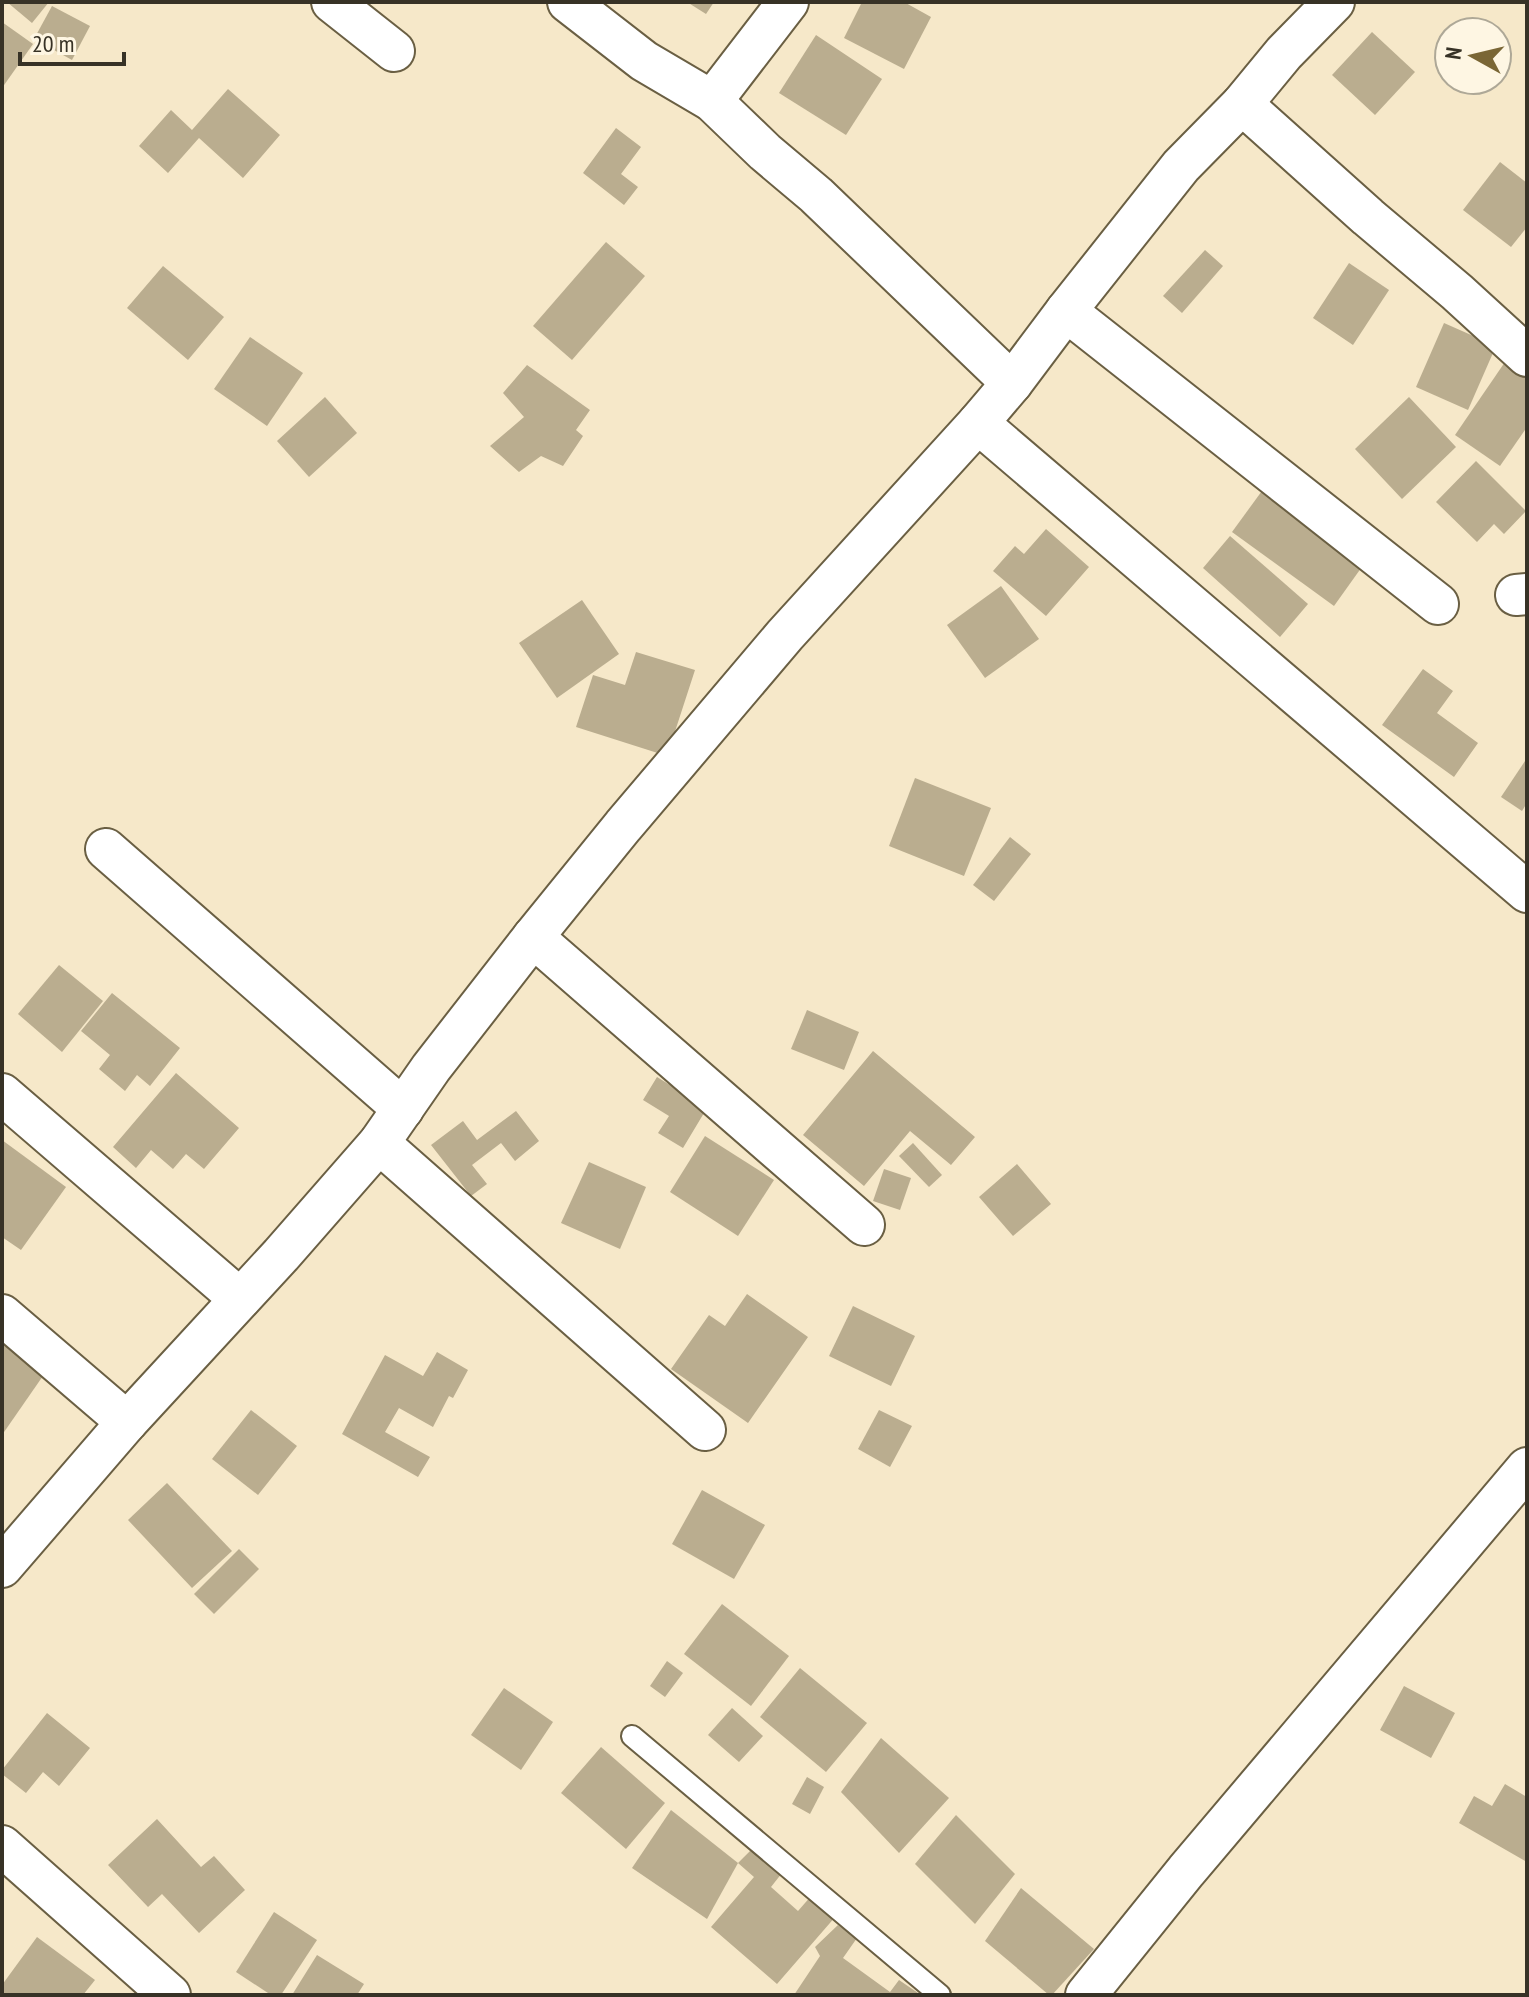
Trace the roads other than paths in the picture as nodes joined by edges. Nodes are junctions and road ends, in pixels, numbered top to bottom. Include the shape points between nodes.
1 (332, 2) edge
2 (568, 2) edge
3 (788, 2) edge
4 (1334, 2) edge
5 (394, 51) dead end
6 (712, 101) junction
7 (1242, 104) junction
8 (1066, 311) junction
9 (1527, 356) edge
10 (1012, 383) junction
11 (978, 423) junction
12 (1438, 604) dead end
13 (106, 849) dead end
14 (1527, 892) edge
15 (533, 937) junction
16 (2, 1094) edge
17 (403, 1109) junction
18 (379, 1143) junction
19 (864, 1225) dead end
20 (240, 1299) junction
21 (2, 1315) edge
22 (127, 1422) junction
23 (705, 1430) dead end
24 (1527, 1468) edge
25 (16, 1524) edge
26 (2, 1567) edge
27 (632, 1736) dead end
28 (2, 1846) edge
29 (170, 1995) edge
30 (940, 1995) edge
31 (1086, 1995) edge

1 - 5 street
2 - 6 street via 644,61
3 - 6 street
4 - 7 street
6 - 10 street
7 - 8 street via 1181,166
7 - 9 street
8 - 10 street
8 - 12 street
10 - 11 street
11 - 14 street
11 - 15 street via 785,635
13 - 17 street
15 - 17 street
15 - 19 street
16 - 20 street
17 - 18 street
18 - 20 street
18 - 23 street
20 - 22 street
21 - 22 street
22 - 25 street
24 - 31 street
25 - 26 street
27 - 30 lane
28 - 29 street

